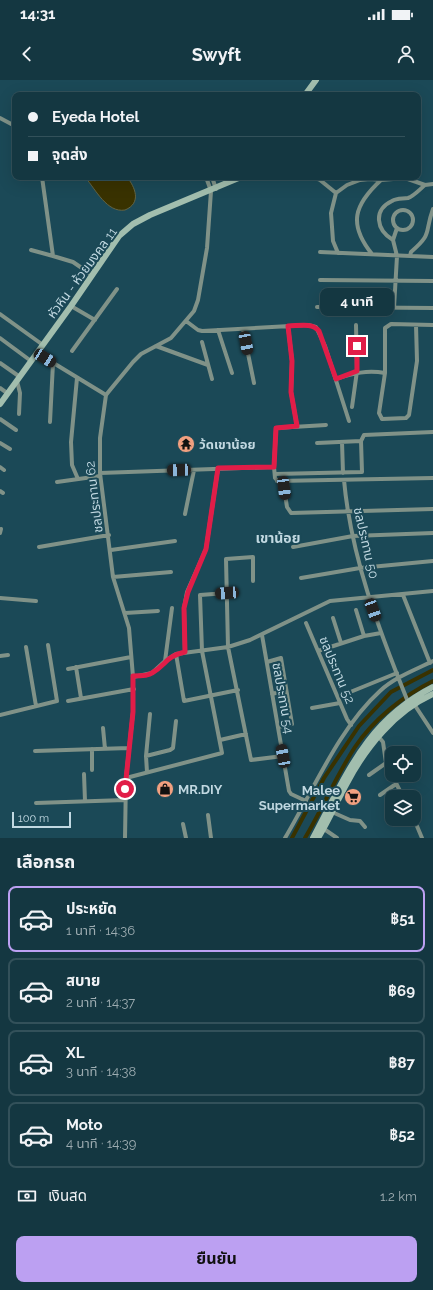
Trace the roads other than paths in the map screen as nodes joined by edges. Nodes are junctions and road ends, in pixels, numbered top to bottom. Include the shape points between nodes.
1 (316, 80) edge
2 (307, 92) edge
3 (0, 118) edge
4 (12, 124) edge
5 (42, 180) edge
6 (208, 180) edge
7 (212, 180) edge
8 (235, 180) edge
9 (320, 180) edge
10 (381, 180) joint
11 (411, 180) edge
12 (433, 184) edge
13 (425, 185) junction
14 (214, 190) junction
15 (336, 193) junction
16 (433, 208) edge
17 (397, 228) junction
18 (393, 240) junction
19 (31, 250) dead end
20 (320, 252) dead end
21 (338, 253) junction
22 (372, 254) junction
23 (53, 256) junction
24 (397, 256) junction
25 (410, 256) junction
26 (433, 257) edge
27 (92, 275) junction
28 (320, 280) dead end
29 (396, 281) junction
30 (433, 282) edge
31 (117, 289) dead end
32 (71, 306) junction
33 (317, 307) dead end
34 (394, 308) junction
35 (433, 308) edge
36 (0, 314) edge
37 (95, 320) junction
38 (186, 321) junction
39 (356, 325) dead end
40 (416, 325) junction
41 (433, 325) edge
42 (288, 326) junction
43 (243, 329) junction
44 (218, 330) junction
45 (0, 338) edge
46 (202, 342) dead end
47 (43, 345) junction
48 (156, 346) junction
49 (72, 351) dead end
50 (37, 353) junction
51 (31, 361) junction
52 (53, 362) junction
53 (0, 363) edge
54 (208, 365) junction
55 (357, 371) junction
56 (385, 372) junction
57 (232, 373) dead end
58 (18, 378) junction
59 (77, 378) junction
60 (212, 379) dead end
61 (336, 379) junction
62 (254, 383) dead end
63 (0, 388) edge
64 (8, 393) junction
65 (106, 395) junction
66 (0, 404) edge
67 (352, 407) dead end
68 (19, 414) dead end
69 (0, 419) edge
70 (349, 421) dead end
71 (50, 422) dead end
72 (326, 425) dead end
73 (297, 426) junction
74 (16, 430) dead end
75 (433, 432) edge
76 (361, 441) junction
77 (342, 442) junction
78 (0, 443) edge
79 (317, 443) dead end
80 (10, 449) dead end
81 (274, 467) junction
82 (218, 468) junction
83 (194, 470) junction
84 (343, 473) junction
85 (100, 474) junction
86 (275, 474) junction
87 (433, 478) edge
88 (78, 479) junction
89 (344, 480) junction
90 (277, 481) junction
91 (57, 482) dead end
92 (433, 509) edge
93 (347, 511) junction
94 (185, 514) dead end
95 (433, 533) edge
96 (109, 535) junction
97 (353, 536) junction
98 (175, 541) dead end
99 (39, 547) dead end
100 (293, 547) dead end
101 (111, 550) junction
102 (433, 561) edge
103 (360, 568) junction
104 (171, 572) dead end
105 (114, 577) junction
106 (301, 578) dead end
107 (254, 581) dead end
108 (433, 591) edge
109 (227, 593) junction
110 (403, 595) junction
111 (0, 598) edge
112 (369, 598) junction
113 (36, 601) dead end
114 (172, 608) dead end
115 (356, 610) dead end
116 (158, 611) dead end
117 (125, 613) junction
118 (333, 618) dead end
119 (306, 622) dead end
120 (381, 633) junction
121 (262, 635) junction
122 (364, 636) junction
123 (341, 643) junction
124 (48, 645) dead end
125 (26, 647) dead end
126 (228, 647) junction
127 (202, 651) junction
128 (318, 651) junction
129 (185, 652) junction
130 (176, 654) junction
131 (8, 655) dead end
132 (0, 656) edge
133 (131, 657) junction
134 (165, 661) junction
135 (267, 662) junction
136 (431, 662) edge
137 (76, 667) junction
138 (68, 669) dead end
139 (398, 675) junction
140 (133, 676) junction
141 (433, 687) edge
142 (134, 689) junction
143 (238, 690) junction
144 (286, 690) junction
145 (272, 694) junction
146 (433, 694) edge
147 (210, 696) junction
148 (338, 697) junction
149 (81, 698) junction
150 (68, 701) dead end
151 (340, 703) junction
152 (411, 703) junction
153 (36, 706) junction
154 (312, 708) dead end
155 (150, 714) dead end
156 (0, 715) edge
157 (176, 721) dead end
158 (352, 725) junction
159 (278, 727) junction
160 (104, 728) dead end
161 (433, 733) edge
162 (246, 734) junction
163 (378, 736) junction
164 (220, 740) junction
165 (129, 748) junction
166 (92, 749) junction
167 (105, 749) junction
168 (35, 751) dead end
169 (146, 756) junction
170 (283, 756) junction
171 (385, 756) edge
172 (385, 764) edge
173 (92, 770) dead end
174 (147, 772) junction
175 (84, 774) dead end
176 (369, 775) dead end
177 (126, 778) junction
178 (396, 784) joint
179 (399, 790) edge
180 (380, 795) dead end
181 (125, 800) junction
182 (85, 801) junction
183 (306, 801) junction
184 (36, 803) dead end
185 (332, 812) junction
186 (208, 815) dead end
187 (183, 824) dead end
188 (417, 826) edge
189 (365, 827) dead end
190 (324, 829) junction
191 (125, 838) edge
192 (186, 838) edge
193 (211, 838) edge
194 (285, 838) edge
195 (318, 838) edge
196 (337, 838) edge
197 (422, 838) edge

1 - 2 street
3 - 4 street
5 - 23 street
6 - 14 street
7 - 14 street
8 - 14 street, หัวหิน - ห้วยมงคล 11
9 - 15 street
10 - 15 street via 360,180
10 - 22 street via 362,199 357,215 357,229
11 - 13 street
12 - 13 street
13 - 18 street via 408,198 393,200 383,210 379,219 380,226 384,234
14 - 27 street, หัวหิน - ห้วยมงคล 11 via 133,224 119,236
14 - 38 street via 203,279 194,311
15 - 21 street via 331,212 331,227
16 - 25 street via 430,235 411,252
17 - 17 street via 393,222 394,215 398,210 408,211 412,216 411,225 405,230
17 - 18 street
18 - 24 street
19 - 23 street
20 - 21 street
21 - 22 street
22 - 24 street
23 - 27 street via 73,262
24 - 25 street
24 - 29 street
25 - 26 street
27 - 32 street, หัวหิน - ห้วยมงคล 11
28 - 29 street
29 - 30 street
29 - 34 street
31 - 37 street
32 - 37 street
32 - 47 street, หัวหิน - ห้วยมงคล 11
33 - 34 street
34 - 35 street
36 - 47 street
37 - 49 street
38 - 44 street via 198,330
38 - 48 street via 171,338
39 - 55 street
40 - 41 street
40 - 56 street via 391,324 385,328
40 - 56 street via 417,361 410,412 406,418 384,419 379,416
42 - 43 street
42 - 61 street via 316,327
42 - 73 street via 292,361 291,392
43 - 44 street
43 - 62 street
44 - 57 street
45 - 51 street
46 - 54 street
47 - 50 street, หัวหิน - ห้วยมงคล 11
48 - 54 street
48 - 65 street via 141,354
50 - 51 street, หัวหิน - ห้วยมงคล 11
50 - 52 street
51 - 58 street, หัวหิน - ห้วยมงคล 11
52 - 59 street
52 - 71 street
53 - 58 street
54 - 60 street
55 - 56 street
55 - 61 street
55 - 67 street
58 - 64 street, หัวหิน - ห้วยมงคล 11
58 - 68 street
59 - 65 street
59 - 88 street via 71,442 72,465
61 - 70 street
63 - 64 street
64 - 66 street, หัวหิน - ห้วยมงคล 11
65 - 85 street, ชลประทาน 62 via 100,438
69 - 74 street
72 - 73 street
73 - 81 street via 276,428
75 - 76 street via 364,435
76 - 77 street
76 - 84 street via 362,472
77 - 79 street
77 - 84 street
78 - 80 street
81 - 82 street
81 - 86 street
82 - 83 street
82 - 129 street via 206,549 184,608
83 - 85 street
83 - 94 street
84 - 86 street
85 - 88 street
85 - 96 street, ชลประทาน 62
86 - 90 street
87 - 89 street
88 - 91 street
89 - 90 street
89 - 93 street, ชลประทาน 50
90 - 93 street via 284,488 287,507 291,513
92 - 93 street
93 - 97 street, ชลประทาน 50
95 - 97 street
96 - 99 street
96 - 101 street, ชลประทาน 62
97 - 100 street
97 - 103 street, ชลประทาน 50
98 - 101 street
101 - 105 street, ชลประทาน 62
102 - 103 street
103 - 106 street
103 - 112 street, ชลประทาน 50
104 - 105 street
105 - 117 street, ชลประทาน 62
107 - 109 street via 253,557 226,559
108 - 110 street
109 - 126 street
109 - 127 street via 200,595
110 - 112 street
110 - 136 street
111 - 113 street
112 - 120 street, ชลประทาน 50
112 - 121 street via 330,601
114 - 134 street
115 - 122 street
116 - 117 street
117 - 133 street, ชลประทาน 62
118 - 123 street
119 - 128 street, ชลประทาน 52
120 - 122 street
120 - 139 street, ชลประทาน 50
121 - 126 street
121 - 135 street, ชลประทาน 54
122 - 123 street
123 - 128 street
124 - 153 street via 57,701
125 - 153 street
126 - 127 street
126 - 143 street
127 - 129 street
127 - 147 street
128 - 148 street, ชลประทาน 52
129 - 130 street
130 - 134 street
130 - 147 street via 184,701
131 - 132 street
133 - 137 street
133 - 140 street, ชลประทาน 62
134 - 140 street via 152,673
135 - 144 street via 281,658
135 - 145 street, ชลประทาน 54
136 - 139 street
137 - 138 street
137 - 149 street
139 - 148 street
139 - 152 street, ชลประทาน 50
139 - 158 street via 380,691
140 - 142 street, ชลประทาน 62
141 - 152 street
142 - 149 street
142 - 165 street, ชลประทาน 62
143 - 147 street
143 - 162 street
144 - 145 street
144 - 159 street via 292,724
145 - 159 street, ชลประทาน 54
146 - 152 street
147 - 164 street
148 - 151 street, ชลประทาน 52
149 - 150 street
151 - 154 street
151 - 158 street, ชลประทาน 52
152 - 161 street, ชลประทาน 50
152 - 163 street
152 - 195 street via 375,731 357,754
153 - 156 street
155 - 169 street
157 - 169 street via 172,748
158 - 183 street
159 - 170 street, ชลประทาน 54
160 - 167 street
162 - 164 street
162 - 170 street via 251,760
163 - 171 street via 383,742
163 - 185 street via 362,757
164 - 174 street via 222,753
165 - 167 street
165 - 177 street, ชลประทาน 62
166 - 167 street
166 - 168 street
166 - 173 street
169 - 174 street
170 - 183 street, ชลประทาน 54 via 290,793
172 - 176 street
174 - 177 street
175 - 182 street
177 - 181 street, ชลประทาน 62
178 - 179 street
178 - 180 street
181 - 182 street
181 - 191 street, ชลประทาน 62
182 - 184 street
183 - 194 street
185 - 189 street via 350,820 360,821
185 - 190 street
186 - 193 street
187 - 192 street
188 - 197 street
190 - 195 street
190 - 196 street

